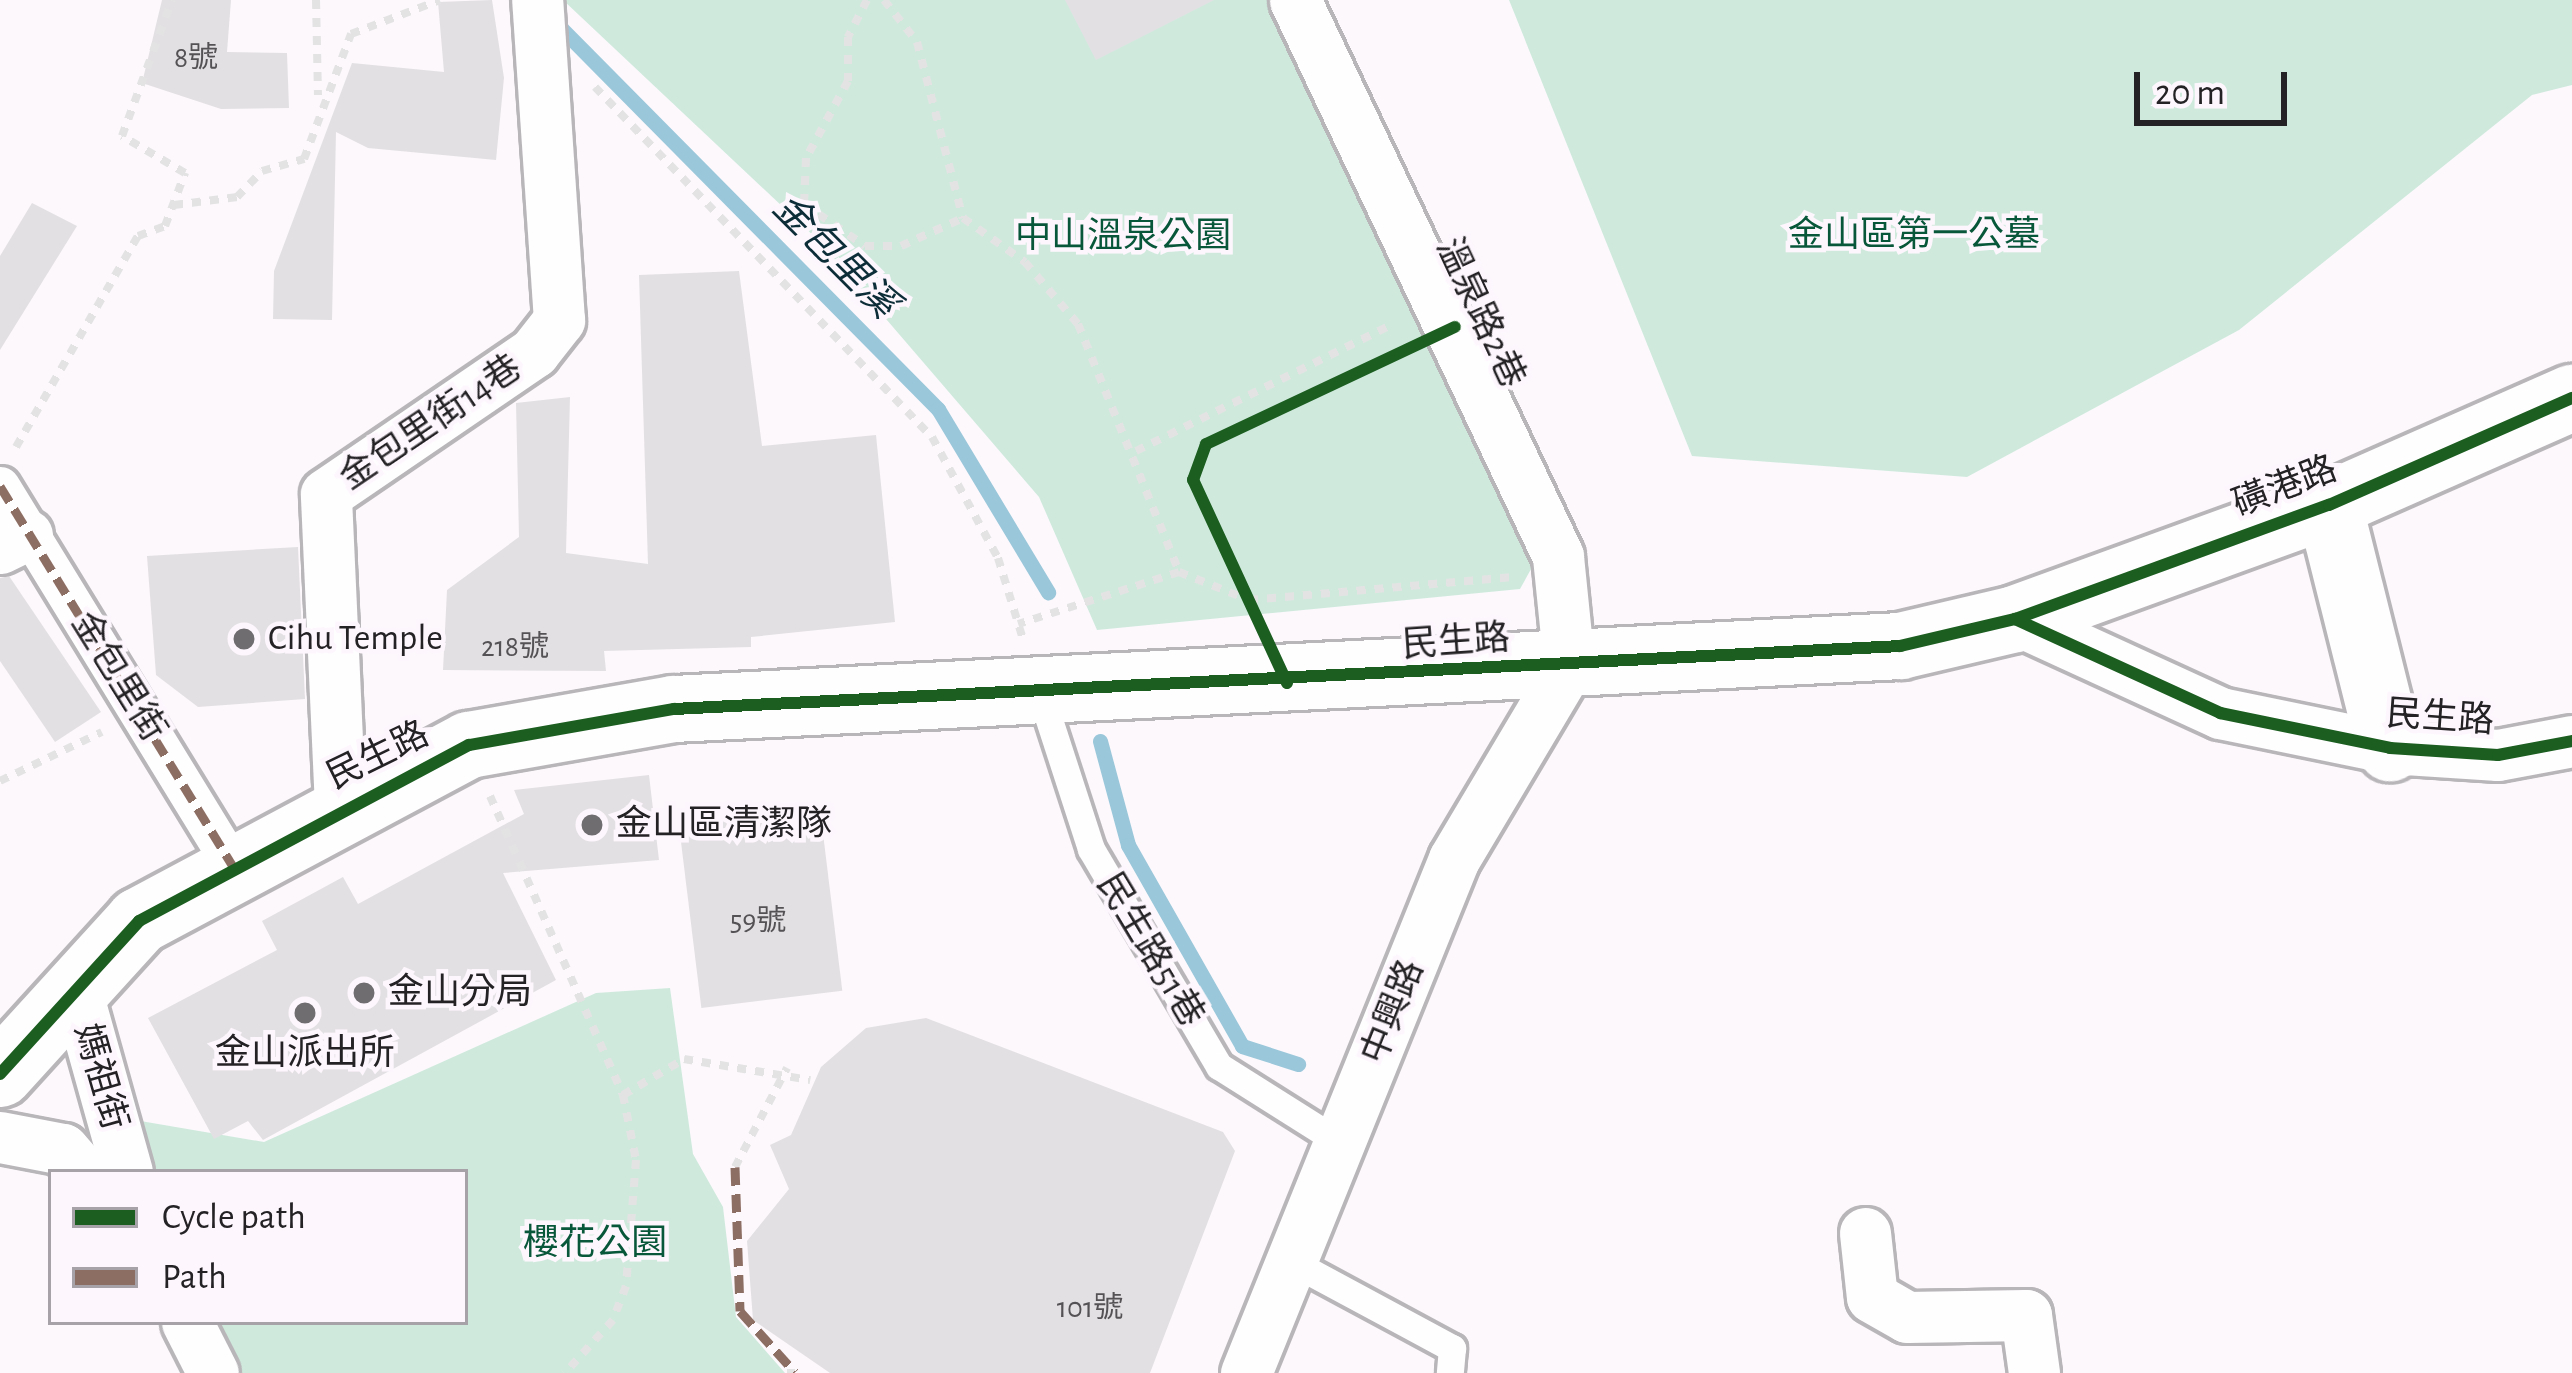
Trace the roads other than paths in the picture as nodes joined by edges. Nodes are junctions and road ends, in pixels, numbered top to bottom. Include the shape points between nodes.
1 (1295, 0) edge
2 (538, 26) edge
3 (2572, 398) edge
4 (6, 470) edge
5 (2329, 505) junction
6 (14, 541) edge
7 (2015, 619) junction
8 (1569, 665) junction
9 (1041, 694) junction
10 (2572, 741) edge
11 (2390, 748) junction
12 (340, 806) junction
13 (234, 868) junction
14 (74, 982) junction
15 (0, 1074) edge
16 (0, 1137) edge
17 (1341, 1142) junction
18 (80, 1169) edge
19 (126, 1169) edge
20 (1865, 1233) dead end
21 (1292, 1262) junction
22 (189, 1325) edge
23 (213, 1373) edge
24 (1246, 1373) edge
25 (1450, 1373) edge
26 (2034, 1373) edge

1 - 8 street, 溫泉路2巷 via 1455,327 1561,582
2 - 12 street, 金包里街14巷 via 559,320 534,352 326,494
3 - 5 street, 磺港路
4 - 6 street, 金包里街
5 - 7 street, 磺港路
5 - 11 street
6 - 13 street, 金包里街 via 142,713
7 - 8 street, 民生路 via 1900,646
7 - 11 street, 民生路 via 2220,713
8 - 9 street, 民生路
8 - 17 street, 中興路 via 1454,859
9 - 12 street, 民生路 via 674,709 469,745
9 - 17 lane, 民生路51巷 via 1091,849 1219,1066
10 - 11 street, 民生路 via 2498,755
12 - 13 street, 民生路
13 - 14 street, 民生路 via 139,921
14 - 15 street, 民生路
14 - 19 street, 媽祖街
16 - 18 street, 媽祖街 via 63,1149
17 - 21 street, 中興路
20 - 26 street via 1872,1297 1907,1317 2026,1316
21 - 24 street, 中興路
21 - 25 lane via 1452,1348
22 - 23 street

